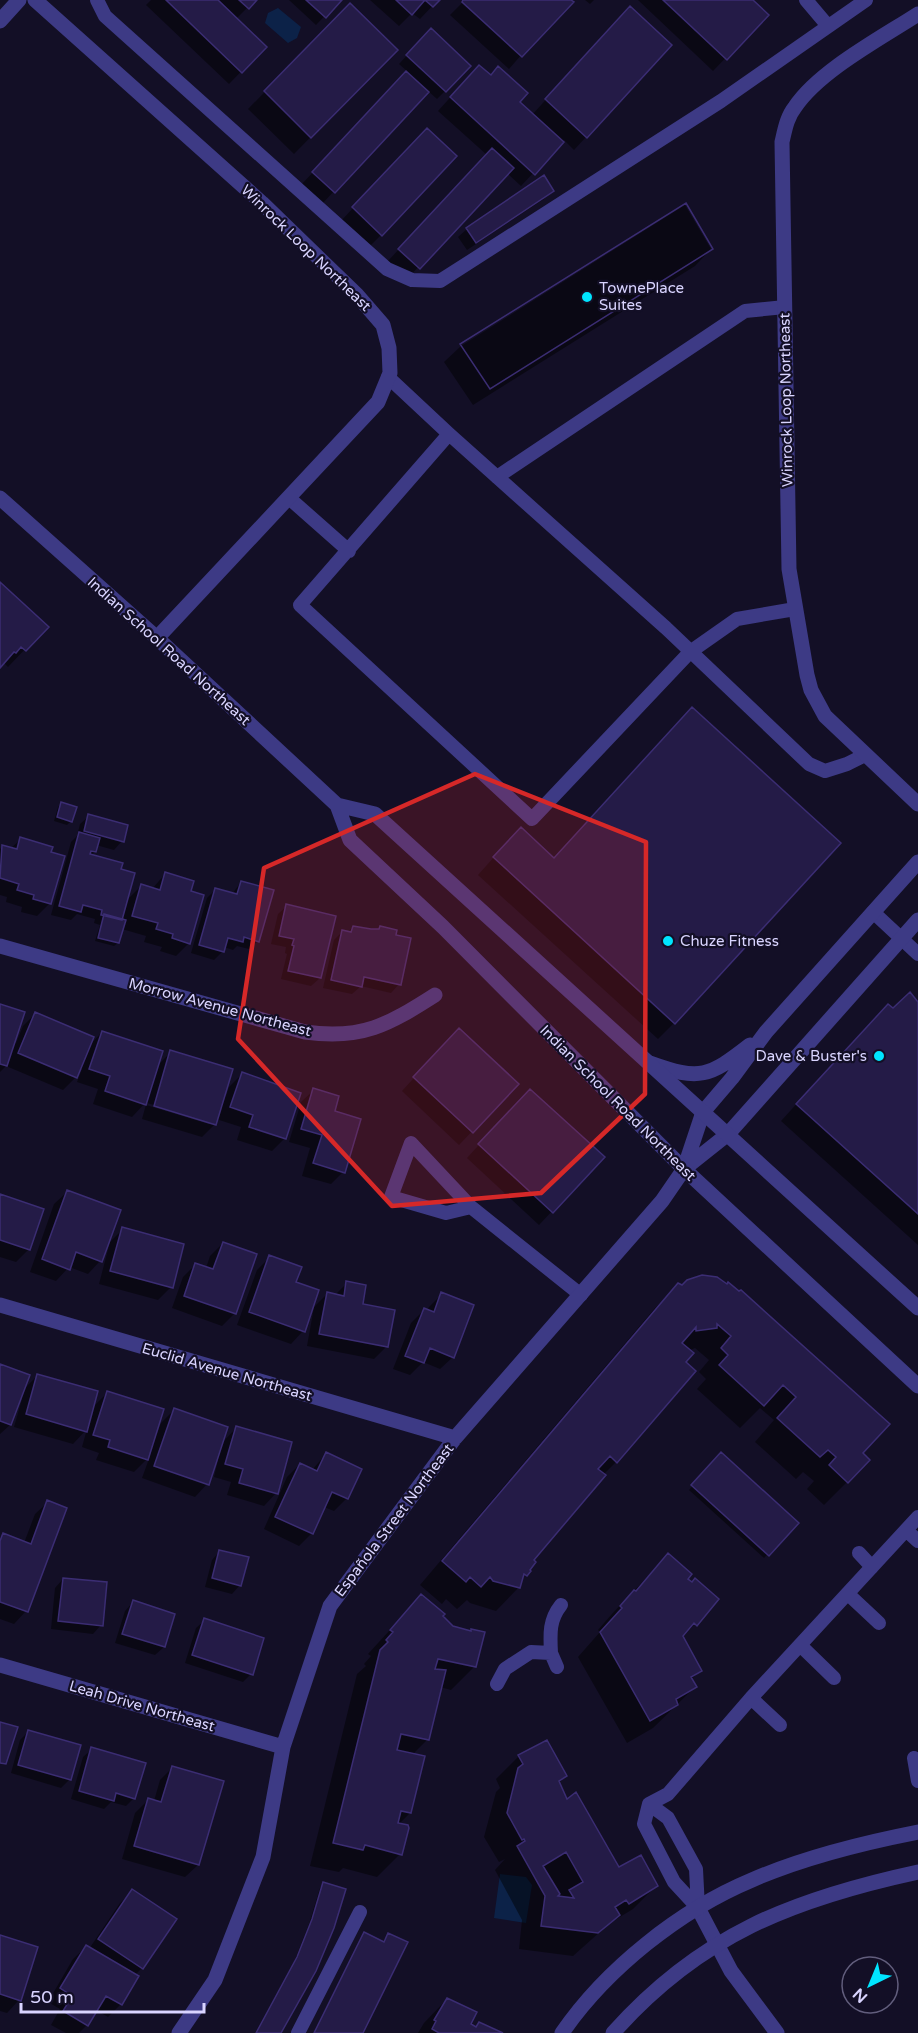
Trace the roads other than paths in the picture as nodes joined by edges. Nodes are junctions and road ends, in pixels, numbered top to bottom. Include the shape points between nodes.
1 (19, 0) edge
2 (35, 0) edge
3 (97, 0) edge
4 (806, 0) edge
5 (866, 0) edge
6 (918, 14) edge
7 (0, 21) edge
8 (828, 26) junction
9 (785, 307) junction
10 (388, 377) junction
11 (449, 434) junction
12 (497, 477) junction
13 (0, 498) edge
14 (288, 498) junction
15 (349, 551) junction
16 (795, 609) junction
17 (157, 638) junction
18 (690, 652) junction
19 (865, 755) junction
20 (918, 804) edge
21 (337, 805) junction
22 (918, 862) edge
23 (873, 912) junction
24 (918, 920) edge
25 (902, 939) junction
26 (0, 946) edge
27 (918, 954) edge
28 (435, 995) dead end
29 (766, 1032) junction
30 (650, 1064) junction
31 (703, 1112) junction
32 (728, 1134) junction
33 (684, 1169) junction
34 (471, 1208) junction
35 (581, 1295) junction
36 (0, 1305) edge
37 (918, 1308) edge
38 (918, 1386) edge
39 (455, 1438) junction
40 (918, 1517) edge
41 (906, 1530) junction
42 (918, 1541) edge
43 (859, 1553) dead end
44 (872, 1567) junction
45 (848, 1593) junction
46 (561, 1605) dead end
47 (879, 1623) dead end
48 (800, 1645) junction
49 (551, 1653) junction
50 (0, 1665) edge
51 (557, 1667) dead end
52 (834, 1677) dead end
53 (496, 1684) dead end
54 (751, 1698) junction
55 (780, 1725) dead end
56 (283, 1747) junction
57 (914, 1758) dead end
58 (918, 1782) edge
59 (649, 1804) junction
60 (918, 1832) edge
61 (918, 1872) edge
62 (698, 1908) junction
63 (360, 1912) dead end
64 (716, 1944) junction
65 (179, 2033) edge
66 (298, 2033) edge
67 (562, 2033) edge
68 (613, 2033) edge
69 (777, 2033) edge

1 - 7 street
2 - 10 street, Winrock Loop Northeast via 262,203 357,295 383,325 389,348
3 - 8 lane via 105,16 387,269 412,280 440,281 721,100
4 - 8 lane
5 - 8 lane
6 - 9 street, Winrock Loop Northeast via 819,80 805,93 785,125
9 - 12 lane via 745,311
9 - 16 street, Winrock Loop Northeast via 789,569
10 - 11 lane
10 - 14 street, Winrock Loop Northeast via 378,402
11 - 12 lane
11 - 15 lane
12 - 18 lane
13 - 17 street, Indian School Road Northeast
14 - 15 lane
14 - 17 street, Winrock Loop Northeast
15 - 18 lane via 300,605 532,819
16 - 18 lane via 737,618
16 - 19 street, Winrock Loop Northeast via 807,675 817,704
17 - 21 street, Indian School Road Northeast
18 - 19 lane via 809,764 825,771
19 - 20 street, Winrock Loop Northeast
21 - 30 street, Indian School Road Northeast via 375,814
21 - 33 street, Indian School Road Northeast via 350,840 443,927
22 - 23 street
23 - 25 lane
23 - 29 street
24 - 25 street
25 - 27 lane
25 - 32 street
26 - 28 street, Morrow Avenue Northeast via 305,1032 344,1035 377,1028
29 - 30 street via 728,1062 705,1073 673,1071
29 - 31 street
30 - 31 street, Indian School Road Northeast
31 - 32 street, Indian School Road Northeast
31 - 33 street
32 - 33 street
32 - 37 street, Indian School Road Northeast
33 - 35 street, Española Street Northeast via 662,1202
33 - 38 street, Indian School Road Northeast
34 - 34 lane via 449,1183 411,1143 391,1197 447,1213
34 - 35 lane
35 - 39 street, Española Street Northeast
36 - 39 street, Euclid Avenue Northeast
39 - 56 street, Española Street Northeast via 330,1606
40 - 41 lane
41 - 42 lane
41 - 44 lane
43 - 44 lane
44 - 45 lane
45 - 47 lane
45 - 48 lane
46 - 49 lane via 550,1628
48 - 52 lane
48 - 54 lane
49 - 51 lane
49 - 53 lane via 531,1652 506,1669
50 - 56 street, Leah Drive Northeast
54 - 55 lane
54 - 59 lane via 668,1794
56 - 65 street, Española Street Northeast via 263,1857 215,1980
57 - 58 lane
59 - 62 lane via 668,1818 696,1869
59 - 62 lane via 644,1824 674,1882
60 - 62 street via 796,1864 752,1880
61 - 64 street via 809,1902 768,1917
62 - 64 street
62 - 67 street via 626,1962
63 - 66 lane
64 - 68 street via 653,1992
64 - 69 street

